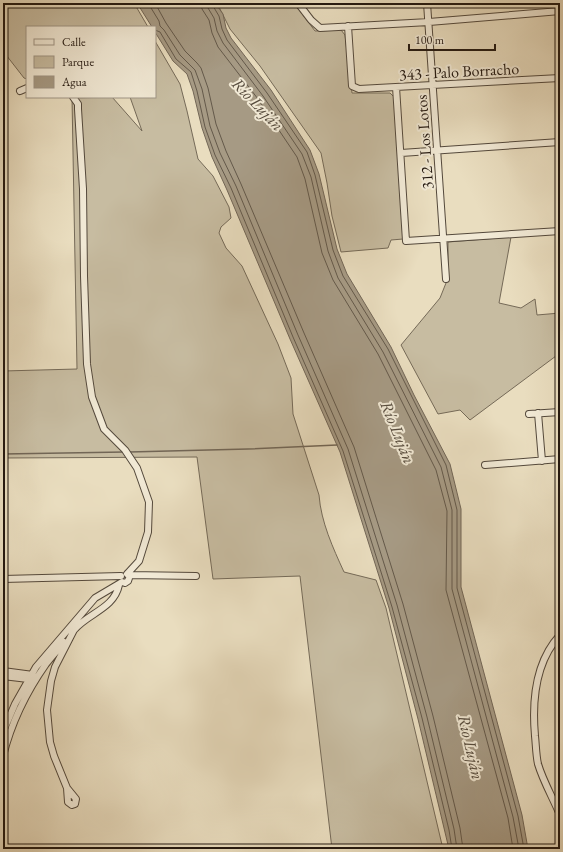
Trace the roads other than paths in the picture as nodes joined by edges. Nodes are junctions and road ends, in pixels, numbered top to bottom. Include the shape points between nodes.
1 (298, 3) edge
2 (427, 3) edge
3 (560, 11) edge
4 (429, 22) junction
5 (348, 26) junction
6 (560, 78) edge
7 (433, 86) junction
8 (396, 87) junction
9 (26, 88) edge
10 (20, 91) dead end
11 (74, 98) edge
12 (560, 142) edge
13 (437, 150) junction
14 (401, 153) junction
15 (560, 231) edge
16 (444, 239) junction
17 (446, 279) dead end
18 (560, 412) edge
19 (538, 413) junction
20 (529, 414) dead end
21 (560, 459) edge
22 (542, 460) junction
23 (485, 465) dead end
24 (196, 576) dead end
25 (123, 578) junction
26 (3, 579) edge
27 (74, 626) junction
28 (560, 635) edge
29 (3, 671) edge
30 (3, 676) edge
31 (30, 676) junction
32 (36, 680) junction
33 (3, 732) edge
34 (3, 756) edge
35 (67, 788) dead end
36 (560, 815) edge

1 - 5 street via 320,28
2 - 4 street, 312 - Los Lotos
3 - 4 street
4 - 5 street
4 - 7 street, 312 - Los Lotos
5 - 8 street, 343 - Palo Borracho via 352,86 359,89
6 - 7 street, 343 - Palo Borracho
7 - 8 street, 343 - Palo Borracho
7 - 13 street, 312 - Los Lotos
8 - 14 street
9 - 10 street
11 - 25 street via 78,104 83,189 87,364 92,397 104,429 137,468 149,502 148,532 139,561
12 - 13 street
13 - 14 street
13 - 16 street, 312 - Los Lotos
14 - 16 street via 406,242
15 - 16 street
16 - 17 street, 312 - Los Lotos
18 - 19 street
19 - 20 street
19 - 22 street
21 - 22 street
22 - 23 street
24 - 25 street
25 - 26 street
25 - 27 street via 95,598
25 - 27 street via 108,604
27 - 31 street
27 - 32 street
27 - 35 street via 55,667 47,710 50,742
28 - 36 street via 545,657 540,671 536,687 534,726 538,764
29 - 31 street
30 - 31 street
31 - 32 street
31 - 33 street
32 - 34 street via 11,730

